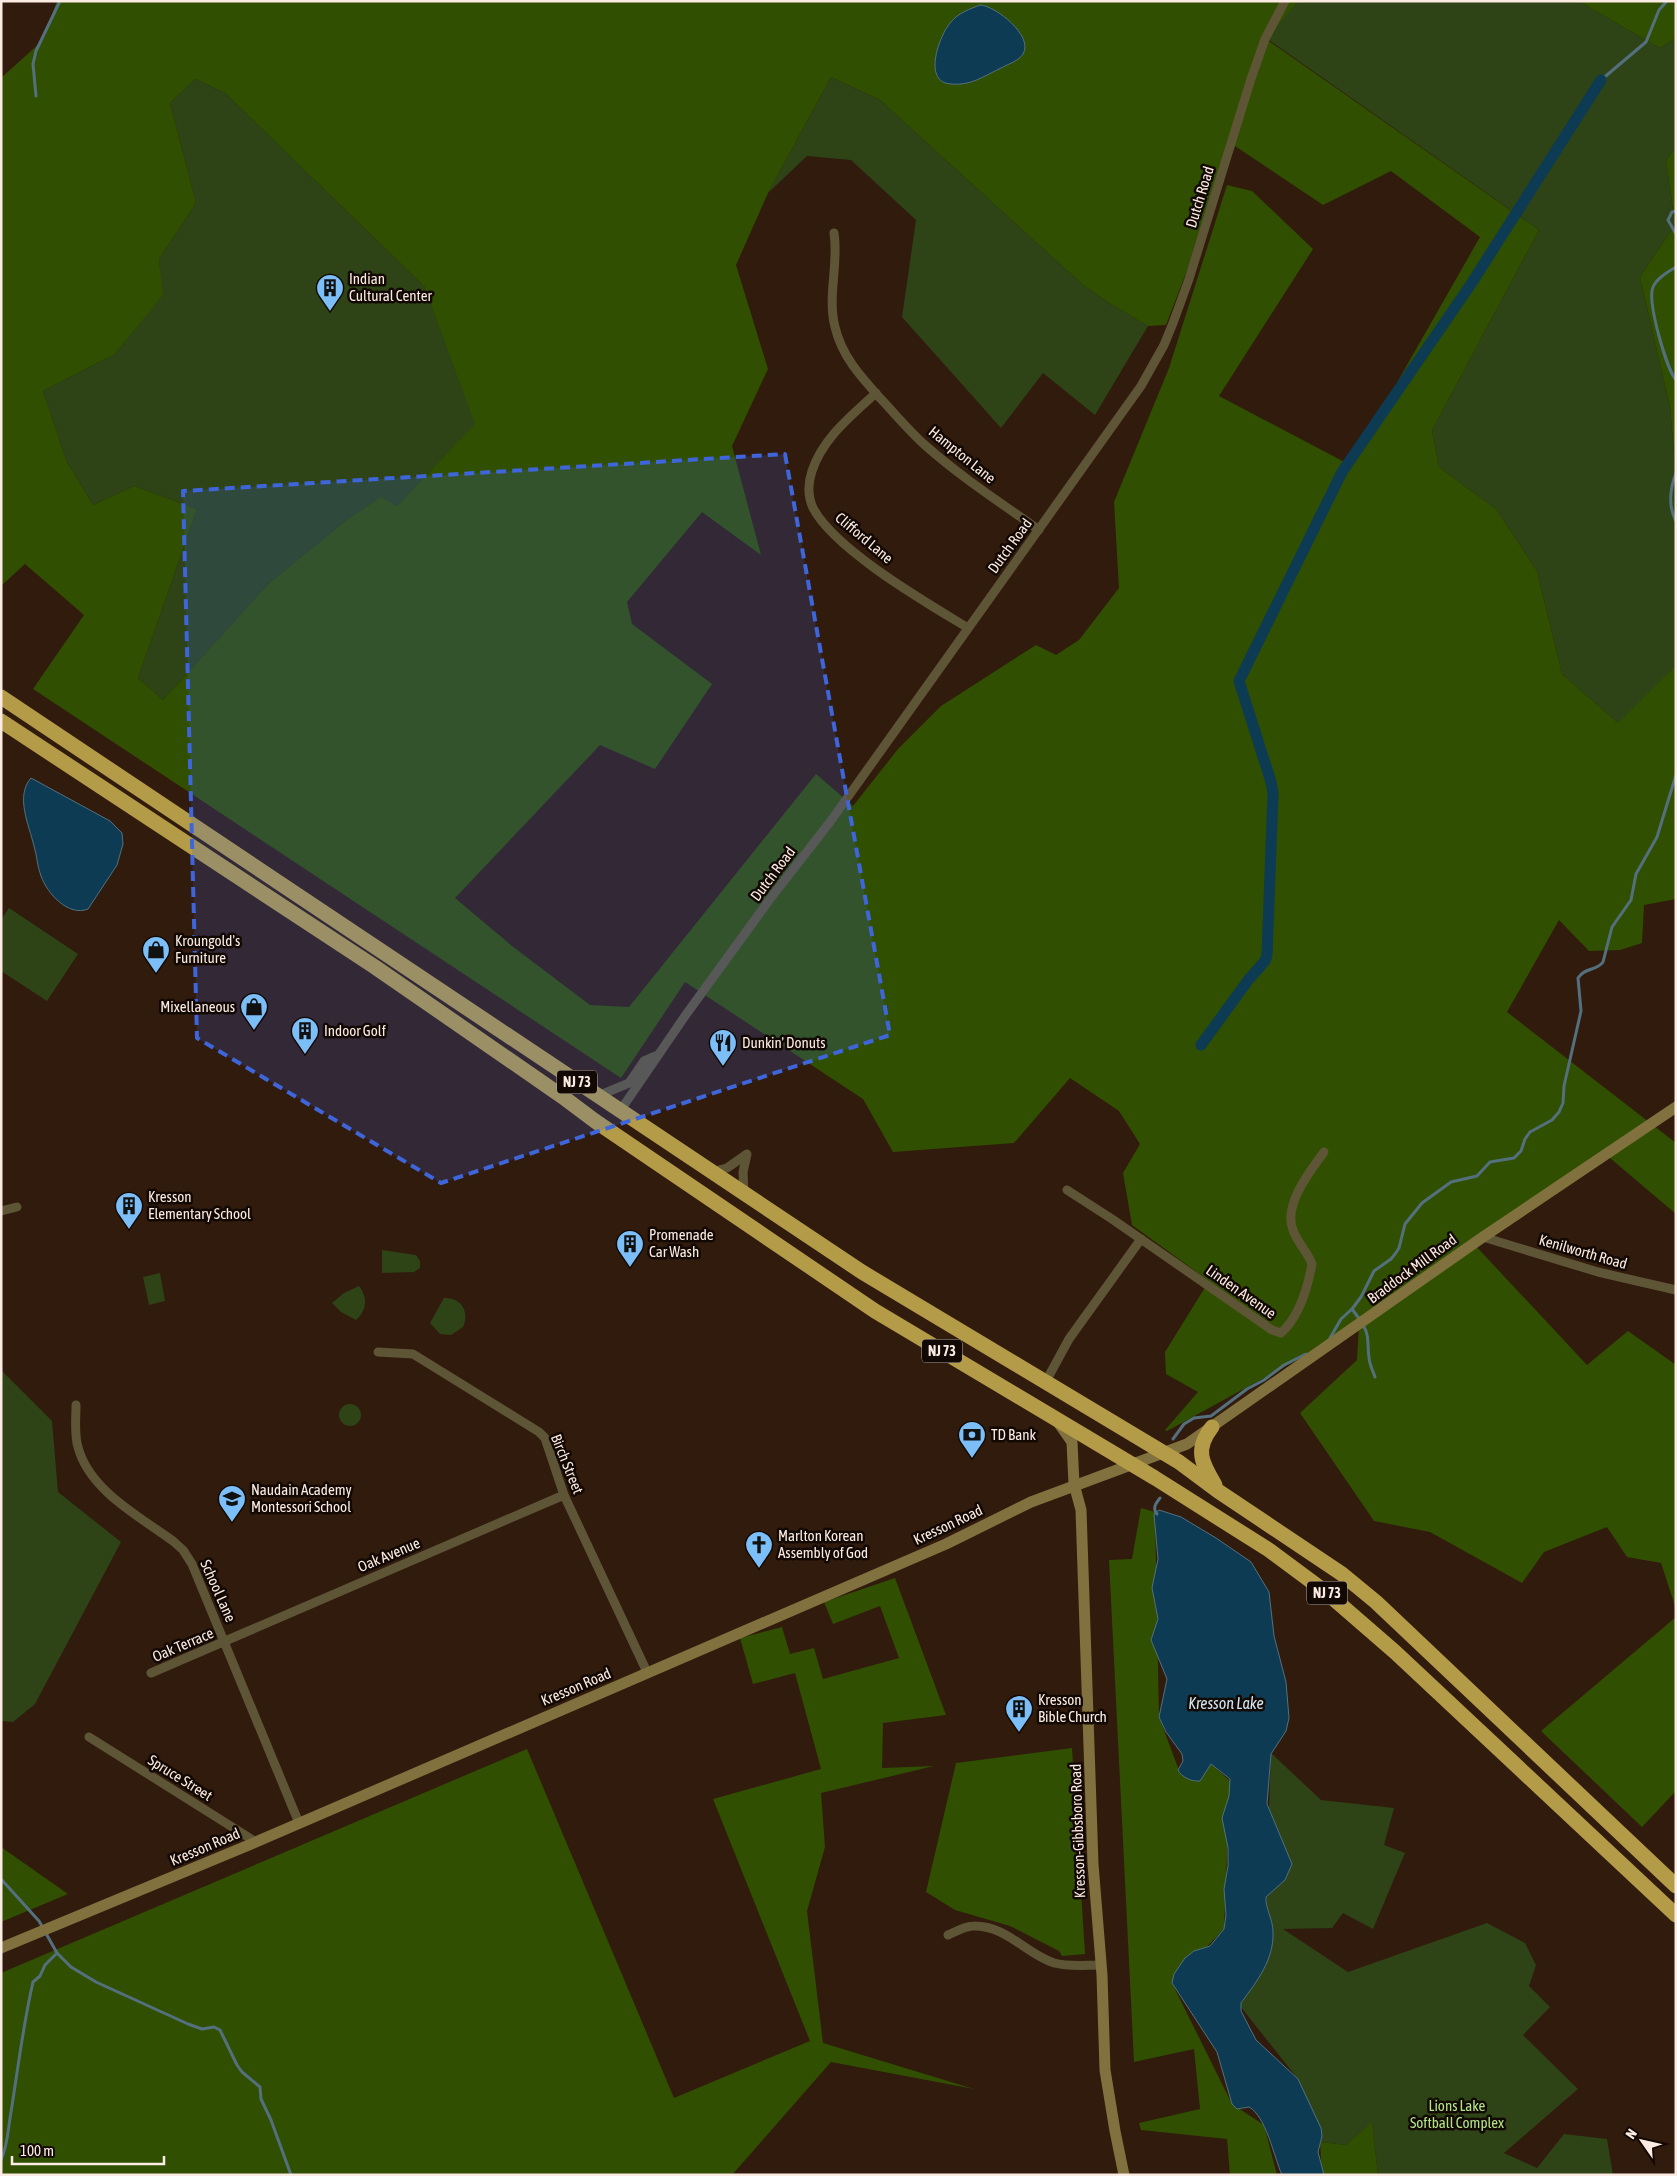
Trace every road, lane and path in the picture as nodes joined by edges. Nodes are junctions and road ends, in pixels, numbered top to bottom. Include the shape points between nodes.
1 (1284, 1) edge
2 (834, 233) dead end
3 (876, 393) junction
4 (1039, 530) junction
5 (968, 628) junction
6 (1, 697) edge
7 (1, 721) edge
8 (658, 1054) junction
9 (598, 1096) junction
10 (563, 1097) junction
11 (1676, 1107) edge
12 (620, 1111) junction
13 (1324, 1152) dead end
14 (711, 1172) junction
15 (1067, 1190) dead end
16 (744, 1194) junction
17 (17, 1207) dead end
18 (1, 1211) edge
19 (1483, 1237) junction
20 (1142, 1240) junction
21 (1676, 1290) edge
22 (378, 1352) dead end
23 (1045, 1383) junction
24 (76, 1405) dead end
25 (1055, 1419) junction
26 (1212, 1427) junction
27 (1163, 1452) junction
28 (1130, 1464) junction
29 (1074, 1484) junction
30 (1218, 1491) junction
31 (564, 1495) junction
32 (225, 1641) junction
33 (647, 1672) junction
34 (151, 1673) dead end
35 (89, 1737) dead end
36 (299, 1823) junction
37 (256, 1842) junction
38 (1676, 1886) edge
39 (1676, 1915) edge
40 (948, 1935) dead end
41 (1, 1948) edge
42 (1101, 1965) junction
43 (1124, 2175) edge

1 - 4 street, Dutch Road via 1265,39 1189,279 1164,345 1125,410
2 - 3 street, Hampton Lane via 834,326 848,359
3 - 4 street, Hampton Lane via 937,456
3 - 5 street, Clifford Lane via 822,448 809,485 813,508 828,529 850,548
4 - 5 street, Dutch Road
5 - 8 street, Dutch Road via 830,822
6 - 9 highway, NJ 73
7 - 10 highway, NJ 73 via 375,966
8 - 9 street, Dutch Road via 644,1061 629,1083
8 - 12 street, Dutch Road
9 - 12 highway, NJ 73
10 - 12 highway via 578,1097 602,1113
10 - 25 highway, NJ 73 via 875,1310
11 - 19 main road, Braddock Mill Road
12 - 14 highway, NJ 73
13 - 20 street, Linden Avenue via 1308,1173 1292,1205 1293,1230 1312,1264 1300,1301 1281,1333 1272,1330
14 - 16 highway, NJ 73
14 - 16 street via 727,1168 747,1154 743,1172
15 - 20 street, Linden Avenue
16 - 23 highway, NJ 73 via 862,1272
17 - 18 street
19 - 21 street, Kenilworth Road via 1598,1272
19 - 26 main road, Braddock Mill Road
20 - 23 street via 1069,1339
22 - 31 street, Birch Street via 413,1354 539,1432 545,1438
23 - 27 highway, NJ 73
24 - 32 street, School Lane via 76,1435 85,1467 96,1483 183,1550
25 - 28 highway, NJ 73
25 - 29 main road, Kresson-Gibbsboro Road via 1072,1442
26 - 27 main road, Braddock Mill Road via 1187,1444
26 - 30 highway via 1202,1443 1202,1455 1204,1466
27 - 28 main road, Kresson Road
27 - 30 highway, NJ 73
28 - 29 main road, Kresson Road
28 - 39 highway, NJ 73 via 1269,1550 1327,1593 1395,1652
29 - 33 main road, Kresson Road via 946,1544
29 - 42 main road, Kresson-Gibbsboro Road via 1081,1510 1093,1864
30 - 38 highway, NJ 73 via 1342,1574 1376,1602
31 - 32 street, Oak Avenue
31 - 33 street, Birch Street
32 - 34 street, Oak Terrace
32 - 36 street, School Lane
33 - 36 main road, Kresson Road
35 - 37 street, Spruce Street
36 - 37 main road, Kresson Road
37 - 41 main road, Kresson Road
40 - 42 street via 972,1926 987,1927 1005,1933 1054,1962
42 - 43 main road, Kresson-Gibbsboro Road via 1105,2070

